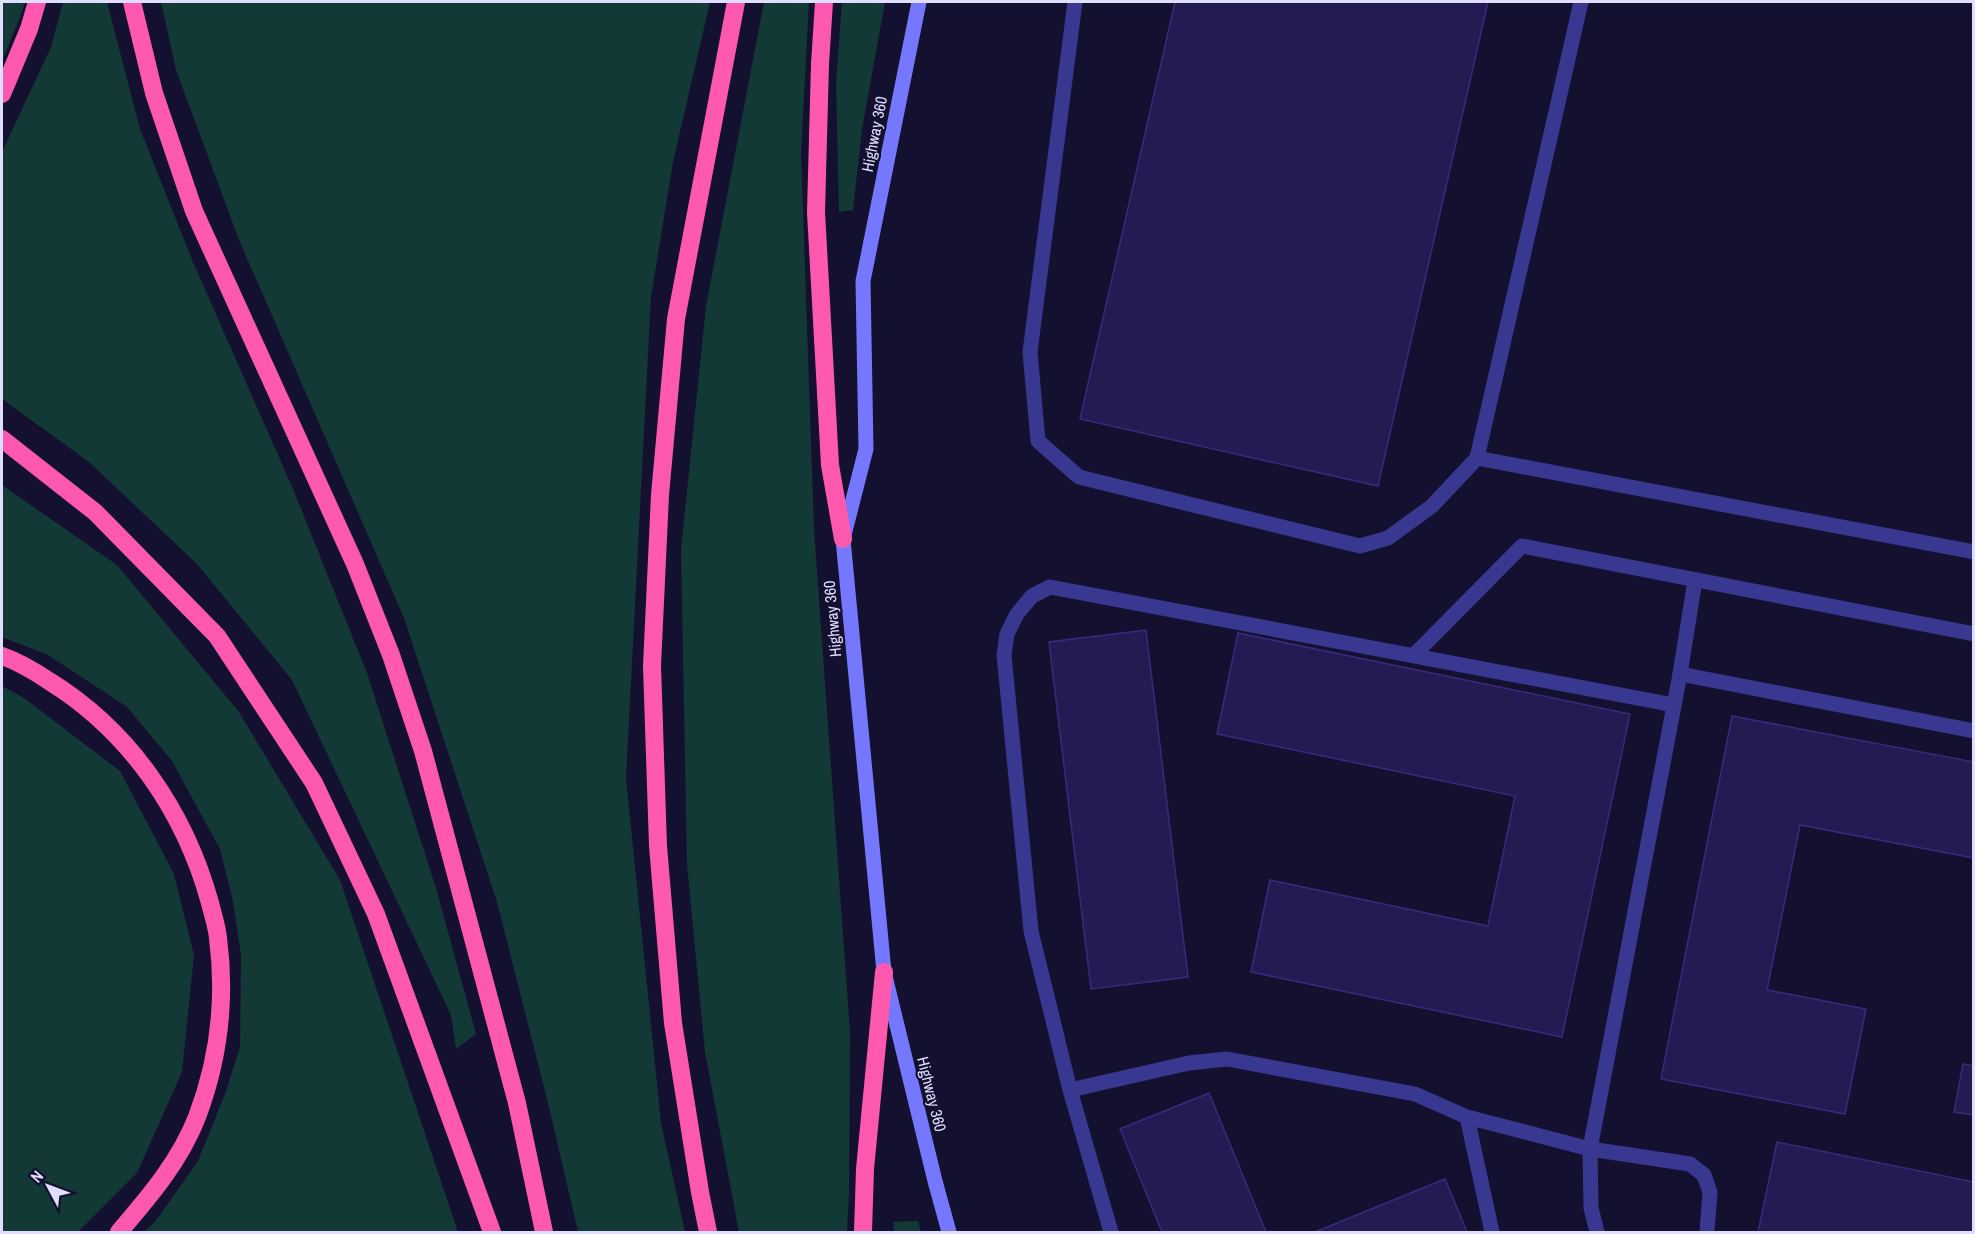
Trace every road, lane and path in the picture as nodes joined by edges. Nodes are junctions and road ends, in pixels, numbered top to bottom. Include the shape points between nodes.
1 (37, 2) edge
2 (132, 2) edge
3 (736, 2) edge
4 (824, 2) edge
5 (919, 2) edge
6 (1076, 2) edge
7 (1581, 2) edge
8 (2, 94) edge
9 (2, 439) edge
10 (1477, 458) junction
11 (843, 540) junction
12 (1974, 552) edge
13 (1695, 580) junction
14 (1974, 634) edge
15 (1414, 655) junction
16 (2, 656) edge
17 (1680, 674) junction
18 (1674, 705) junction
19 (1974, 731) edge
20 (884, 972) junction
21 (1070, 1090) junction
22 (1467, 1117) junction
23 (1590, 1149) junction
24 (119, 1233) edge
25 (492, 1233) edge
26 (544, 1233) edge
27 (708, 1233) edge
28 (863, 1233) edge
29 (949, 1233) edge
30 (1111, 1233) edge
31 (1492, 1233) edge
32 (1597, 1233) edge
33 (1707, 1233) edge

1 - 8 highway
2 - 26 highway via 154,93 194,211 355,564 391,655 423,751 517,1103
3 - 27 highway via 676,320 660,495 652,666 658,846 673,1023
4 - 11 highway via 816,212 831,465
5 - 11 main road, Highway 360 via 862,281 866,449
6 - 10 street via 1030,352 1038,441 1079,477 1360,546 1388,538 1432,506
7 - 10 street
9 - 25 highway via 95,512 217,636 314,783 376,914
10 - 12 street
11 - 20 main road, Highway 360
13 - 14 street
13 - 15 street via 1522,546
13 - 17 street
15 - 18 street
15 - 21 street via 1050,587 1032,596 1017,614 1007,634 1004,655 1031,931
16 - 24 highway via 67,692 112,729 148,772 180,823 203,879 218,936 220,1028 197,1118 158,1186
17 - 18 street
17 - 19 street
18 - 23 street
20 - 28 highway via 865,1169
20 - 29 main road, Highway 360
21 - 22 street via 1189,1063 1227,1059 1415,1094
21 - 30 street
22 - 23 street
22 - 31 street
23 - 32 street via 1591,1208
23 - 33 street via 1690,1164 1704,1174 1710,1192

